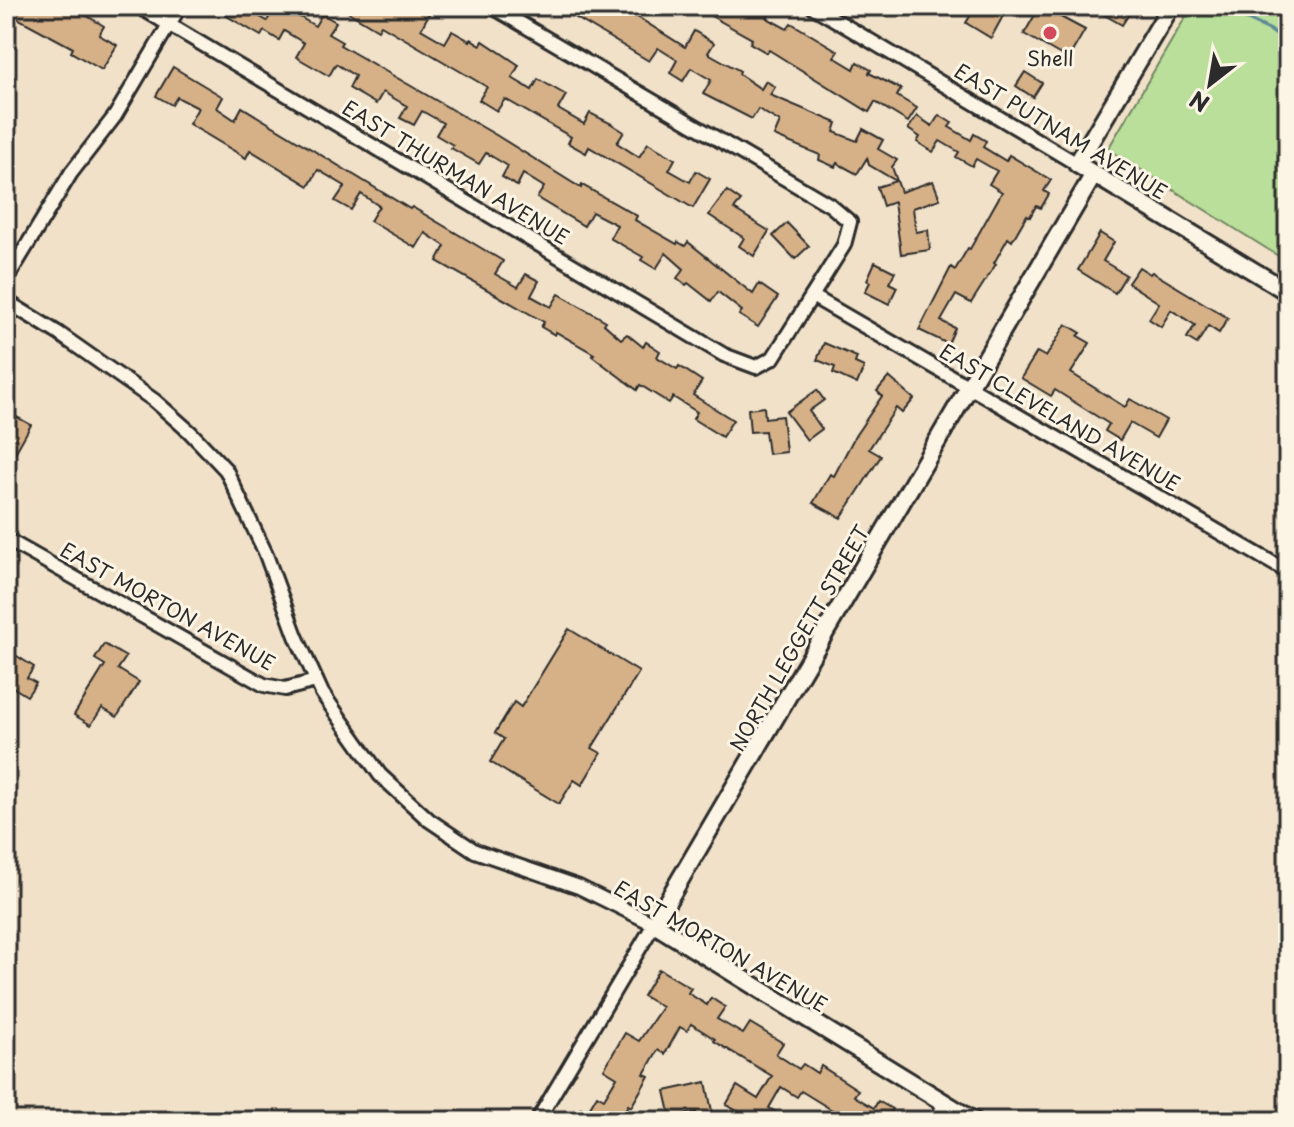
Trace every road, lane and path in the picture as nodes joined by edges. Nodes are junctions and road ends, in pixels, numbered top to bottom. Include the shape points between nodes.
1 (138, 6) edge
2 (180, 6) edge
3 (491, 6) edge
4 (812, 6) edge
5 (1171, 6) edge
6 (170, 25) junction
7 (1077, 164) junction
8 (1094, 174) junction
9 (6, 280) edge
10 (1288, 292) edge
11 (812, 296) junction
12 (6, 301) edge
13 (969, 388) junction
14 (6, 539) edge
15 (1288, 572) edge
16 (316, 681) junction
17 (654, 924) junction
18 (946, 1103) junction
19 (537, 1121) edge
20 (935, 1121) edge
21 (974, 1121) edge

1 - 6 street, EAST THURMAN AVENUE
2 - 6 street
3 - 11 street via 830,205 850,222 844,245
4 - 7 street, EAST PUTNAM AVENUE
5 - 7 street
6 - 9 street
6 - 11 street, EAST THURMAN AVENUE via 724,355 756,367 773,358
7 - 8 street, EAST PUTNAM AVENUE
8 - 10 street, EAST PUTNAM AVENUE
8 - 13 street, NORTH LEGGETT STREET
11 - 13 street, EAST CLEVELAND AVENUE
12 - 16 street, EAST MORTON AVENUE via 155,401 226,470
13 - 15 street, EAST CLEVELAND AVENUE
13 - 17 street, NORTH LEGGETT STREET
14 - 16 street, EAST MORTON AVENUE via 264,685 285,689
16 - 17 street, EAST MORTON AVENUE via 380,775 429,820 475,851 579,887
17 - 18 street, EAST MORTON AVENUE
17 - 19 street, NORTH LEGGETT STREET
18 - 20 street
18 - 21 street, EAST MORTON AVENUE

